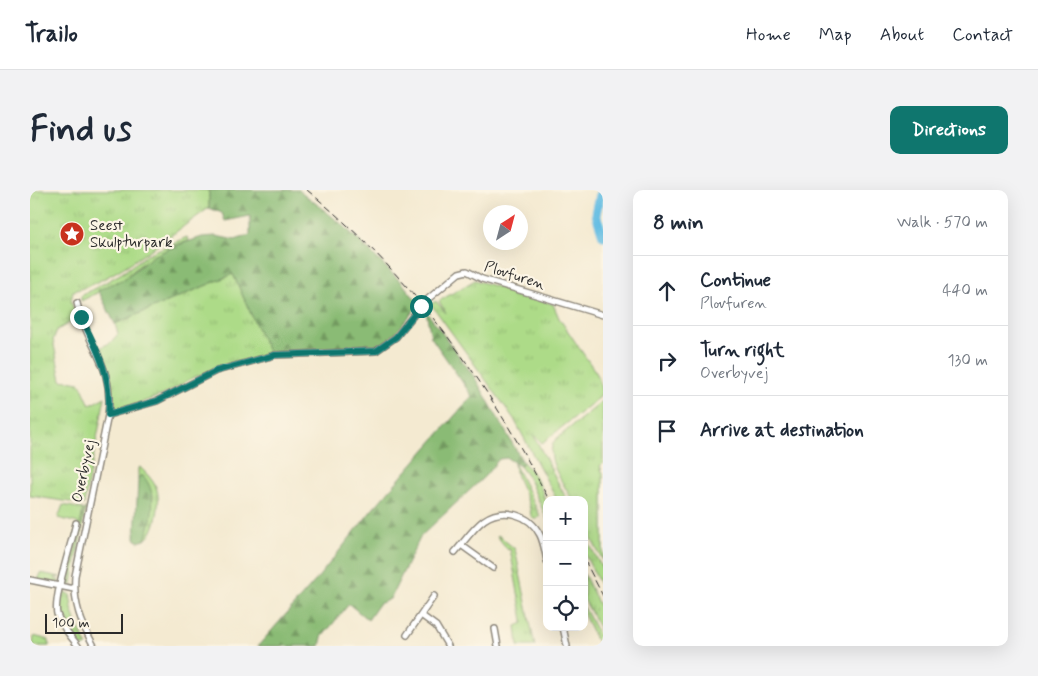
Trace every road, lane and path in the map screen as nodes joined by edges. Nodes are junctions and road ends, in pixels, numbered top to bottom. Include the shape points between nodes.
1 (428, 299) dead end
2 (76, 303) dead end
3 (421, 306) dead end
4 (603, 315) edge
5 (108, 415) junction
6 (76, 523) dead end
7 (543, 544) edge
8 (461, 545) junction
9 (455, 552) dead end
10 (493, 568) dead end
11 (30, 580) edge
12 (61, 586) junction
13 (74, 589) junction
14 (434, 596) dead end
15 (421, 615) junction
16 (495, 629) dead end
17 (564, 631) edge
18 (407, 635) dead end
19 (78, 646) edge
20 (94, 646) edge
21 (448, 646) edge
22 (498, 646) edge
23 (567, 646) edge

1 - 4 street, Plovfuren via 459,273 467,271 482,279
2 - 5 street, Overbyvej via 108,382
3 - 5 street via 396,337 376,351 275,355 216,371 157,401
5 - 13 street, Overbyvej
6 - 12 street
7 - 8 street via 535,527 524,518 497,514 484,520
8 - 9 street
8 - 10 street
11 - 12 street
12 - 13 street
12 - 19 street via 57,612
13 - 20 street, Overbyvej via 78,613
14 - 15 street
15 - 18 street
15 - 21 street via 436,626
16 - 22 street
17 - 23 street

